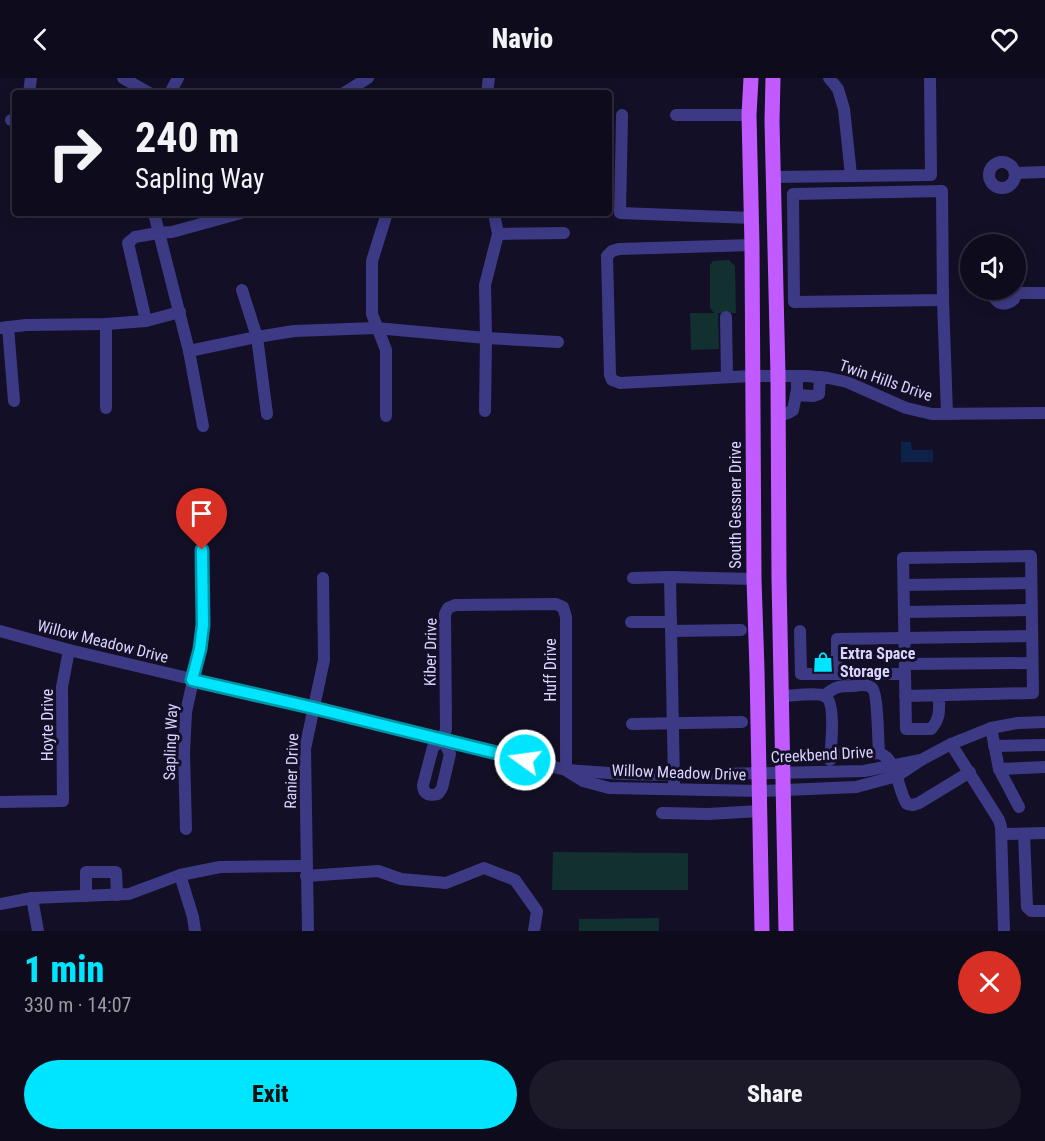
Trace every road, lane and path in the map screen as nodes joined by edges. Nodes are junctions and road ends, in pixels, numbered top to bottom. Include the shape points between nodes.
1 (123, 78) edge
2 (368, 78) edge
3 (751, 78) edge
4 (773, 78) edge
5 (829, 78) edge
6 (930, 78) edge
7 (144, 90) edge
8 (349, 90) edge
9 (676, 114) dead end
10 (622, 115) dead end
11 (749, 115) junction
12 (1045, 172) edge
13 (1015, 173) dead end
14 (850, 175) junction
15 (774, 177) junction
16 (751, 196) junction
17 (774, 196) junction
18 (155, 216) edge
19 (231, 216) edge
20 (386, 216) edge
21 (495, 216) edge
22 (752, 218) junction
23 (158, 233) junction
24 (564, 233) dead end
25 (498, 234) junction
26 (752, 245) junction
27 (242, 290) dead end
28 (1026, 292) edge
29 (1045, 293) edge
30 (943, 300) junction
31 (995, 300) edge
32 (1013, 300) edge
33 (180, 312) junction
34 (726, 317) dead end
35 (146, 321) junction
36 (106, 324) junction
37 (4, 328) edge
38 (376, 328) junction
39 (256, 337) junction
40 (486, 338) junction
41 (558, 342) dead end
42 (189, 351) junction
43 (752, 376) junction
44 (778, 376) junction
45 (797, 376) junction
46 (728, 377) junction
47 (820, 377) junction
48 (796, 395) junction
49 (14, 401) dead end
50 (106, 408) dead end
51 (485, 411) dead end
52 (1045, 413) edge
53 (267, 414) dead end
54 (947, 414) junction
55 (386, 416) dead end
56 (778, 416) junction
57 (203, 426) dead end
58 (202, 550) dead end
59 (670, 577) junction
60 (323, 578) dead end
61 (633, 578) dead end
62 (754, 579) junction
63 (779, 579) junction
64 (1031, 583) junction
65 (904, 585) junction
66 (563, 607) joint
67 (1031, 610) junction
68 (904, 612) junction
69 (631, 622) dead end
70 (671, 626) junction
71 (741, 630) dead end
72 (0, 631) edge
73 (800, 631) dead end
74 (1032, 636) junction
75 (904, 638) junction
76 (69, 650) junction
77 (1032, 663) junction
78 (782, 667) junction
79 (801, 667) junction
80 (905, 669) junction
81 (837, 674) junction
82 (192, 680) junction
83 (939, 695) junction
84 (782, 696) junction
85 (824, 696) junction
86 (905, 696) junction
87 (314, 708) junction
88 (742, 722) dead end
89 (1045, 722) edge
90 (673, 723) junction
91 (632, 724) dead end
92 (991, 728) junction
93 (443, 740) junction
94 (951, 744) junction
95 (1045, 745) edge
96 (994, 746) junction
97 (879, 753) junction
98 (830, 754) junction
99 (1045, 767) edge
100 (999, 769) junction
101 (566, 770) junction
102 (894, 771) junction
103 (830, 772) junction
104 (970, 772) junction
105 (783, 773) junction
106 (760, 774) junction
107 (674, 775) junction
108 (675, 790) junction
109 (784, 790) junction
110 (760, 791) junction
111 (0, 802) edge
112 (1019, 807) dead end
113 (760, 811) junction
114 (662, 813) dead end
115 (186, 829) dead end
116 (1045, 833) edge
117 (1003, 834) junction
118 (1024, 834) junction
119 (306, 871) junction
120 (180, 875) junction
121 (117, 895) junction
122 (86, 896) junction
123 (32, 898) junction
124 (0, 904) edge
125 (1045, 911) edge
126 (38, 931) edge
127 (195, 931) edge
128 (308, 931) edge
129 (534, 931) edge
130 (762, 931) edge
131 (786, 931) edge
132 (1004, 931) edge

1 - 7 street
2 - 8 street
3 - 11 main road, South Gessner Drive
4 - 15 main road
5 - 14 street via 838,89 844,109
6 - 14 street via 931,175
9 - 11 street
10 - 22 street via 620,213
11 - 16 main road, South Gessner Drive
12 - 13 street
14 - 15 street
15 - 17 main road
16 - 17 main road
16 - 22 main road, South Gessner Drive
17 - 44 main road
18 - 23 street
19 - 23 street
20 - 38 street via 372,261 372,314
21 - 25 street
22 - 26 main road, South Gessner Drive
23 - 33 street
23 - 35 street via 135,237 128,243
24 - 25 street
25 - 40 street via 485,285
26 - 43 main road, South Gessner Drive
26 - 46 street, Twin Hills Drive via 619,249 608,256 612,380 620,383
27 - 39 street
28 - 29 street
30 - 30 street via 942,191 793,194 794,302
30 - 54 street
31 - 32 street via 1000,304
33 - 35 street
33 - 42 street
34 - 46 street
35 - 36 street
36 - 37 street
36 - 50 street
37 - 49 street
38 - 39 street via 294,331
38 - 40 street
38 - 55 street via 386,350
39 - 42 street
39 - 53 street
40 - 41 street
40 - 51 street
42 - 57 street
43 - 44 street, Twin Hills Drive
43 - 46 street, Twin Hills Drive
43 - 62 main road, South Gessner Drive
44 - 45 street, Twin Hills Drive
44 - 56 main road
45 - 47 street, Twin Hills Drive
45 - 48 street
47 - 48 street via 819,394
47 - 54 street, Twin Hills Drive via 847,382 906,408
48 - 56 street via 793,410
52 - 54 street, Twin Hills Drive
56 - 63 main road
58 - 82 street, Sapling Way via 203,625
59 - 61 street
59 - 62 street
59 - 70 street
60 - 87 street, Ranier Drive via 324,660
62 - 63 main road
62 - 106 main road, South Gessner Drive
63 - 78 main road
64 - 65 street
64 - 65 street via 1031,556 903,558
64 - 67 street
65 - 68 street
66 - 93 street, Kiber Drive via 556,604 448,608
66 - 101 street, Huff Drive
67 - 68 street
67 - 74 street
68 - 75 street
69 - 70 street
70 - 71 street
70 - 90 street
72 - 76 street, Willow Meadow Drive
73 - 79 street
74 - 75 street
74 - 77 street
75 - 80 street
75 - 81 street via 837,639
76 - 82 street, Willow Meadow Drive
76 - 111 street, Hoyte Drive via 62,687 63,801
77 - 80 street
77 - 83 street via 1033,693
78 - 79 street
78 - 84 main road
79 - 81 street via 801,674
80 - 81 street
80 - 86 street
82 - 87 street, Willow Meadow Drive
82 - 115 street, Sapling Way via 184,753
83 - 86 street
83 - 86 street via 939,717 931,729 906,729
84 - 85 street
84 - 105 main road
85 - 97 street via 841,686 866,685 874,690
85 - 98 street via 831,706
87 - 93 street, Willow Meadow Drive
87 - 119 street, Ranier Drive via 304,749
88 - 90 street
89 - 92 street, Creekbend Drive
90 - 91 street
90 - 107 street
92 - 94 street, Creekbend Drive
92 - 96 street
93 - 101 street, Willow Meadow Drive
94 - 102 street, Creekbend Drive
94 - 104 street
95 - 96 street
96 - 100 street
97 - 98 street
97 - 102 street via 884,754
98 - 103 street
99 - 100 street
100 - 112 street
101 - 107 street, Willow Meadow Drive
101 - 108 street, Willow Meadow Drive via 583,781 609,788
102 - 103 street, Creekbend Drive
102 - 104 street via 904,800 913,805
102 - 109 street, Creekbend Drive via 856,787
103 - 105 street, Creekbend Drive
104 - 117 street via 999,820
105 - 106 street, Creekbend Drive
105 - 109 main road
106 - 107 street, Willow Meadow Drive
106 - 110 main road, South Gessner Drive
107 - 108 street
108 - 110 street, Willow Meadow Drive
109 - 110 street, Creekbend Drive
109 - 131 main road
110 - 113 main road, South Gessner Drive
113 - 114 street
113 - 130 main road, South Gessner Drive
116 - 118 street
117 - 118 street
117 - 132 street
118 - 125 street via 1026,907
119 - 120 street via 219,867
119 - 128 street, Ranier Drive
119 - 129 street via 378,871 401,879 446,883 484,868 515,880 537,911
120 - 121 street
120 - 127 street
121 - 122 street
121 - 122 street via 116,872 86,872
122 - 123 street
123 - 124 street
123 - 126 street

